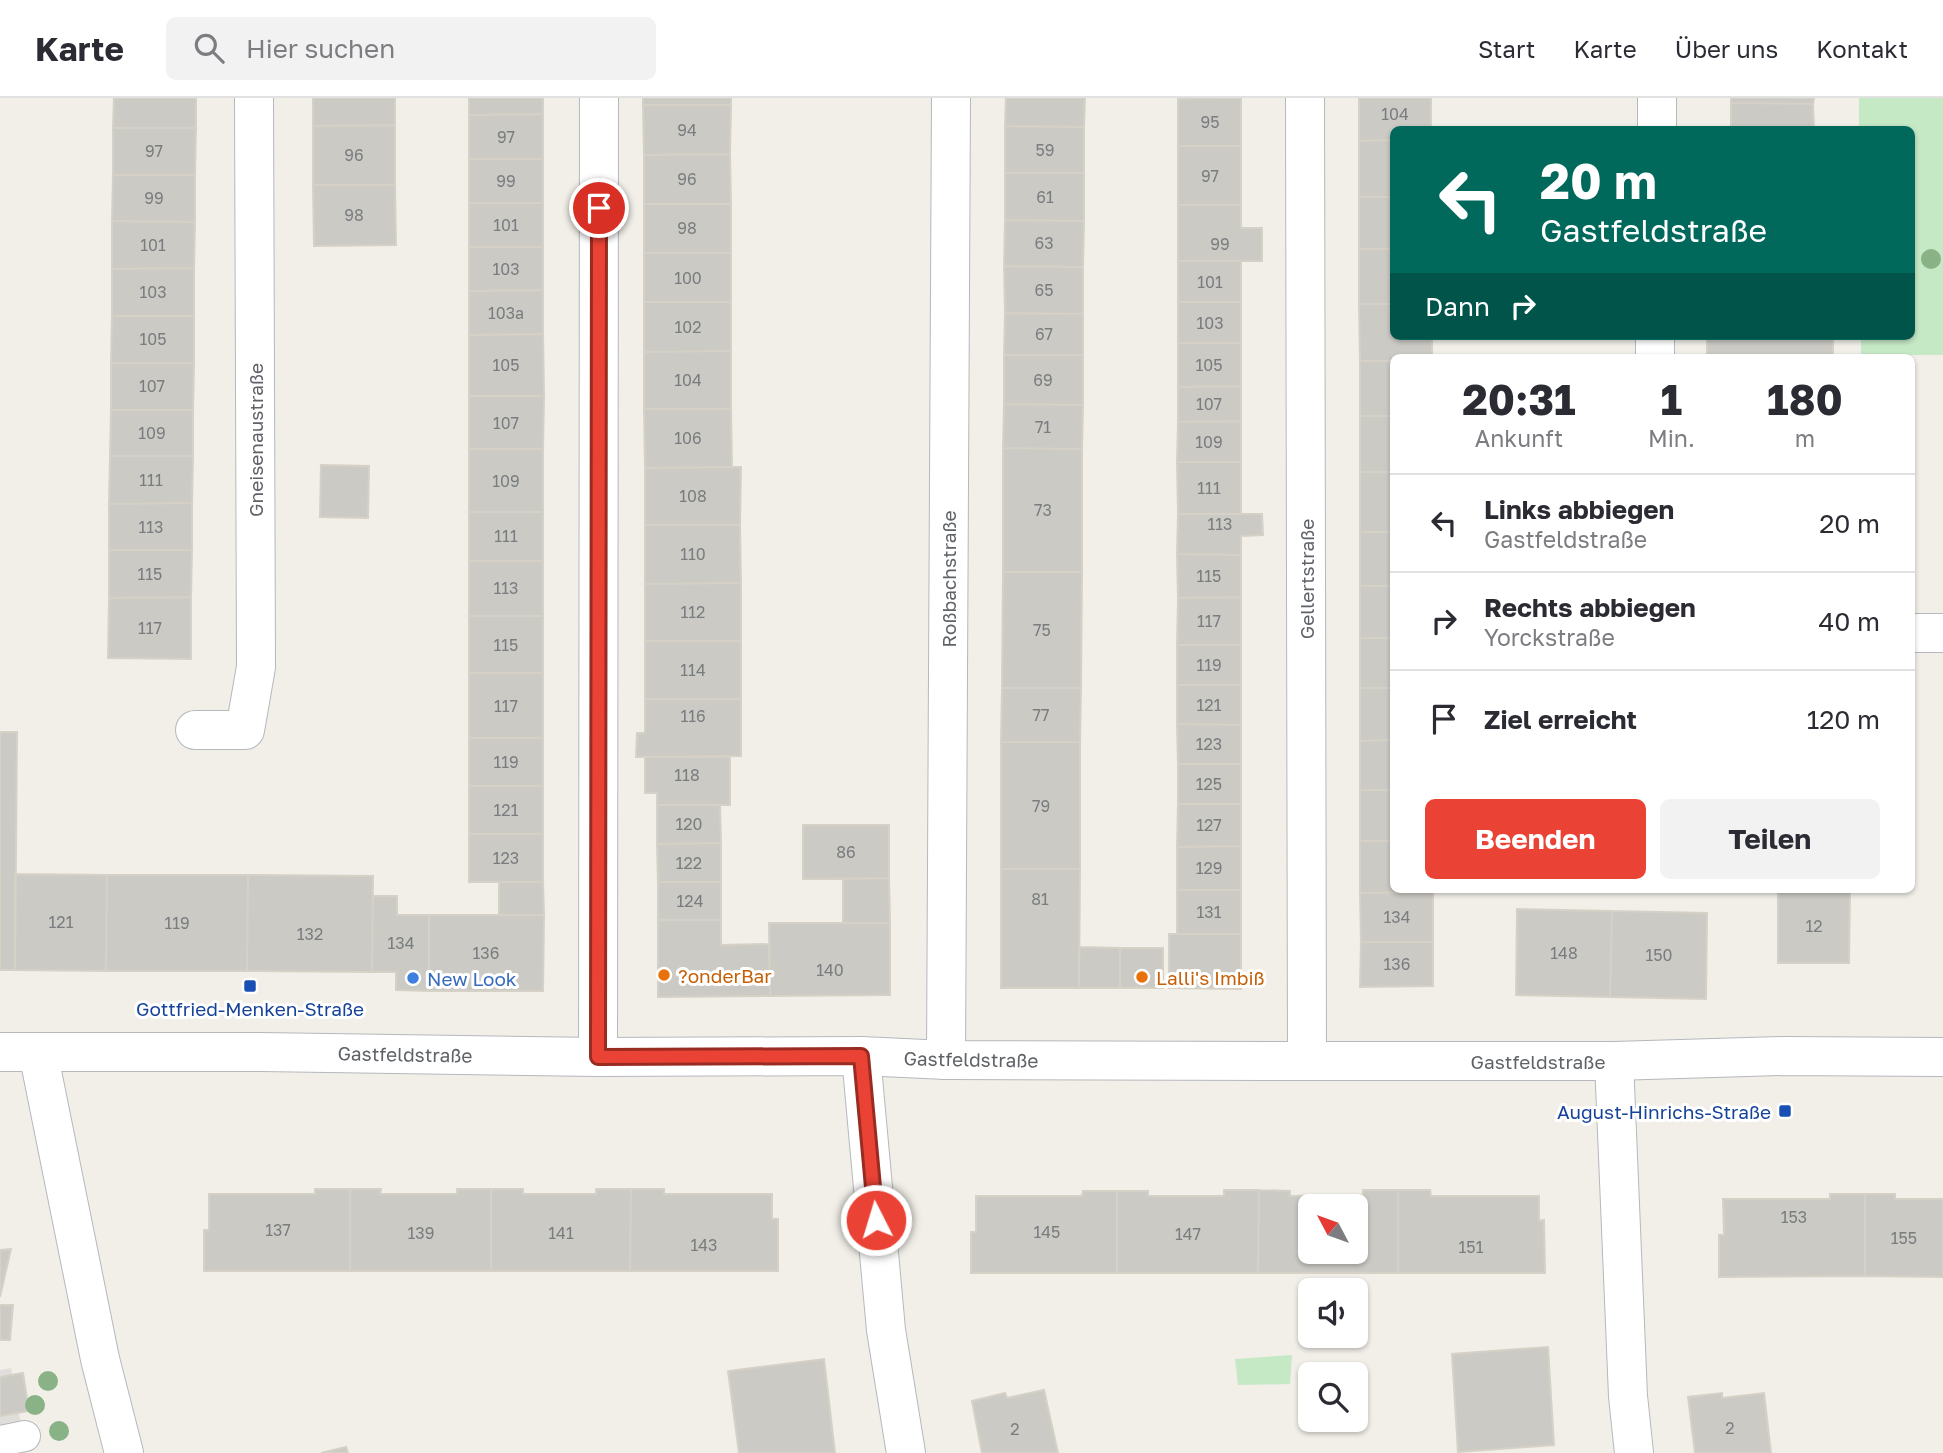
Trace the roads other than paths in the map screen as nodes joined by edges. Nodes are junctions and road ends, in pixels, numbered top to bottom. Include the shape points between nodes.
1 (254, 98) edge
2 (599, 98) edge
3 (951, 98) edge
4 (1305, 98) edge
5 (1657, 98) edge
6 (1657, 126) edge
7 (1915, 633) edge
8 (1943, 633) edge
9 (195, 730) dead end
10 (0, 1052) edge
11 (38, 1052) junction
12 (861, 1056) junction
13 (598, 1057) junction
14 (1943, 1057) edge
15 (946, 1060) junction
16 (1307, 1061) junction
17 (1614, 1061) junction
18 (124, 1453) edge
19 (906, 1453) edge
20 (1634, 1453) edge

1 - 9 street, Gneisenaustraße via 256,667 245,730
2 - 13 street
3 - 15 street, Roßbachstraße
4 - 16 street, Gellertstraße
5 - 6 street
7 - 8 street
10 - 11 street, Gastfeldstraße
11 - 13 street, Gastfeldstraße
11 - 18 street via 100,1359
12 - 13 street, Gastfeldstraße
12 - 15 street, Gastfeldstraße
12 - 19 street via 886,1329
14 - 17 street, Gastfeldstraße
15 - 16 street, Gastfeldstraße
16 - 17 street, Gastfeldstraße
17 - 20 street

